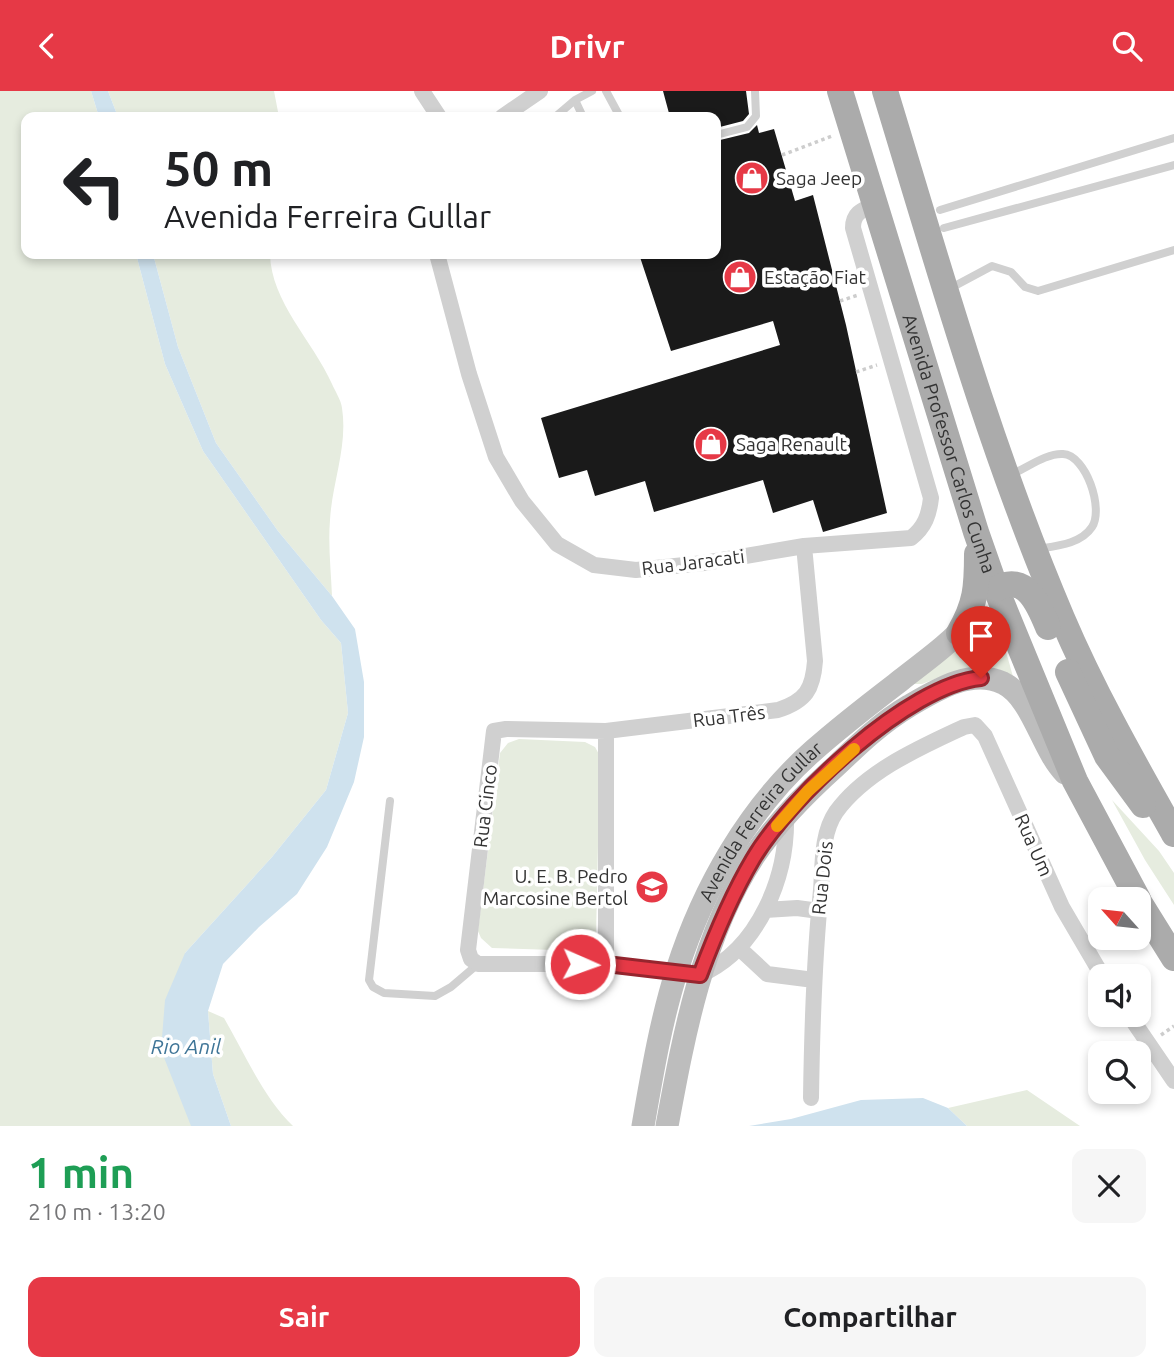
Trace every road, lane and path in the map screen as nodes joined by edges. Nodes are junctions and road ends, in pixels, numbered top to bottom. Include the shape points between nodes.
1 (422, 91) edge
2 (540, 91) edge
3 (592, 91) edge
4 (606, 91) edge
5 (755, 91) edge
6 (840, 91) edge
7 (886, 91) edge
8 (575, 100) junction
9 (436, 112) edge
10 (509, 112) edge
11 (561, 112) edge
12 (581, 112) edge
13 (617, 112) edge
14 (851, 129) junction
15 (721, 134) edge
16 (1174, 138) edge
17 (782, 155) dead end
18 (1174, 165) edge
19 (874, 205) junction
20 (940, 210) dead end
21 (944, 228) dead end
22 (1174, 250) edge
23 (437, 259) edge
24 (946, 290) junction
25 (891, 360) junction
26 (856, 372) dead end
27 (929, 382) junction
28 (900, 392) junction
29 (1006, 477) junction
30 (976, 532) junction
31 (804, 546) junction
32 (1035, 549) junction
33 (996, 589) junction
34 (959, 633) junction
35 (961, 728) joint
36 (498, 729) joint
37 (606, 731) junction
38 (1075, 781) junction
39 (390, 801) dead end
40 (786, 815) junction
41 (1174, 834) edge
42 (1174, 841) edge
43 (1132, 887) edge
44 (765, 910) junction
45 (819, 911) junction
46 (1152, 922) edge
47 (739, 948) junction
48 (1174, 958) edge
49 (478, 964) junction
50 (606, 964) junction
51 (1095, 964) edge
52 (676, 972) junction
53 (700, 975) junction
54 (814, 980) junction
55 (1137, 1027) edge
56 (1174, 1081) edge
57 (811, 1098) dead end
58 (643, 1126) edge
59 (667, 1126) edge

1 - 9 street
2 - 10 street
3 - 8 lane
4 - 13 lane
5 - 15 lane via 756,115 747,127
6 - 14 main road, Avenida Professor Carlos Cunha
7 - 24 main road
8 - 11 lane
8 - 12 lane
14 - 17 path
14 - 19 main road, Avenida Professor Carlos Cunha
16 - 20 lane
18 - 21 lane
19 - 25 street via 858,212 853,228
19 - 27 main road, Avenida Professor Carlos Cunha
22 - 24 lane via 1038,291 1025,287 1011,272 992,267
23 - 31 street, Rua Jaracati via 496,457 522,501 557,544 594,565 636,569
24 - 29 main road
25 - 26 path
25 - 28 street
27 - 28 street
27 - 30 main road, Avenida Professor Carlos Cunha
28 - 31 street, Rua Jaracati via 931,498 920,531 911,538
29 - 32 main road
29 - 32 lane via 1054,454 1078,460 1086,472 1096,508 1091,529 1070,543
30 - 33 main road, Avenida Professor Carlos Cunha
30 - 34 main road via 976,593
31 - 37 street, Rua Três via 815,660 811,683 800,701 778,710
32 - 41 main road via 1101,701
33 - 34 main road, Avenida Ferreira Gullar
33 - 38 main road, Avenida Professor Carlos Cunha
33 - 42 main road via 1017,584 1034,597 1107,756
34 - 52 main road, Avenida Ferreira Gullar via 846,722 783,781 719,872
35 - 45 street, Rua Dois via 880,772 836,812 825,837
35 - 51 street, Rua Um via 975,725 985,736 1062,907
36 - 37 street, Rua Três
36 - 49 street, Rua Cinco via 492,736 468,950
37 - 50 street
38 - 40 main road, Avenida Ferreira Gullar via 1052,758 1021,697 994,679 970,679 942,688 889,720
38 - 43 main road, Avenida Professor Carlos Cunha
39 - 49 lane via 369,980 384,993 435,996
40 - 44 street via 785,855
40 - 53 main road, Avenida Ferreira Gullar via 739,883
44 - 45 street
44 - 47 street
45 - 54 street, Rua Dois
46 - 48 main road, Avenida Professor Carlos Cunha
47 - 53 street
47 - 54 street via 767,974
49 - 50 street
50 - 52 street
52 - 53 street
52 - 58 main road, Avenida Ferreira Gullar
53 - 59 main road, Avenida Ferreira Gullar
54 - 57 street, Rua Dois
55 - 56 street

